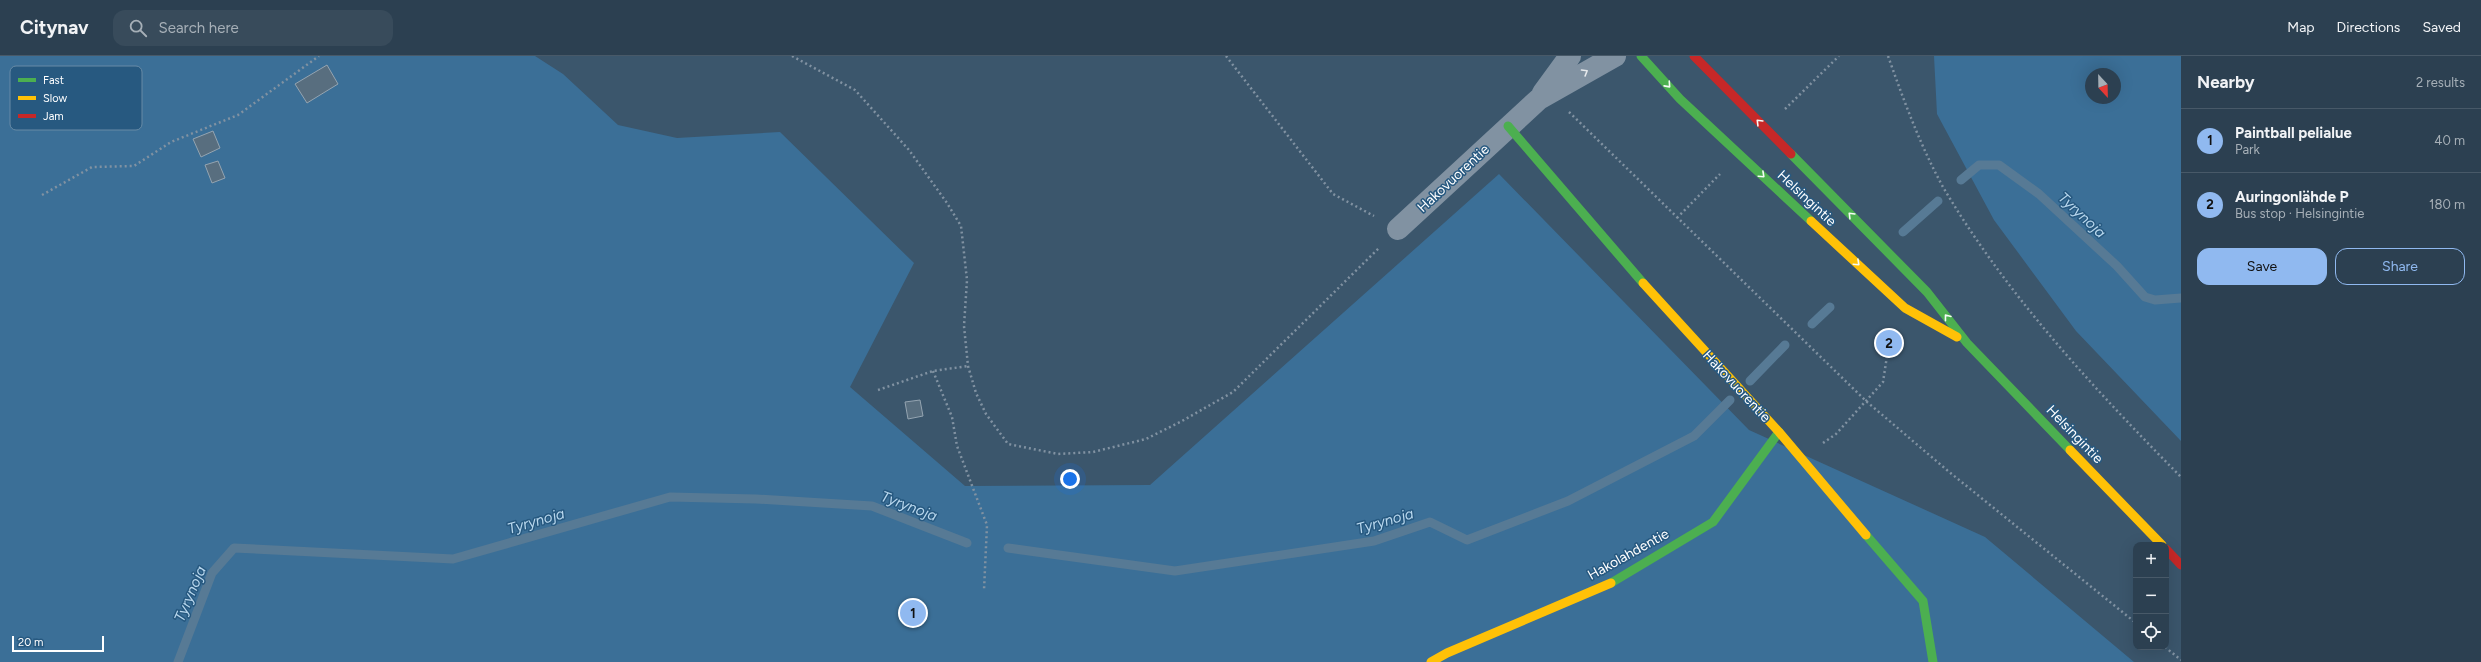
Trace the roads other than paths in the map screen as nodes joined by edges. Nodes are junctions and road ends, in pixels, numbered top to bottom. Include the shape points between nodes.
1 (1570, 56) edge
2 (1615, 56) edge
3 (1641, 56) edge
4 (1694, 56) edge
5 (1539, 99) junction
6 (1508, 126) junction
7 (1398, 229) road end
8 (1967, 342) junction
9 (1779, 432) junction
10 (2159, 542) edge
11 (2169, 552) edge
12 (2181, 565) edge
13 (1431, 662) edge
14 (1933, 662) edge

1 - 5 street, Hakovuorentie
5 -> 2 street, Hakovuorentie
3 -> 8 main road, Helsingintie via 1680,99 1905,308
8 -> 4 main road, Helsingintie via 1927,292
5 - 6 street, Hakovuorentie
6 - 7 street, Hakovuorentie
6 - 9 main road, Hakovuorentie via 1646,288
8 - 10 main road, Helsingintie
9 - 13 main road, Hakolahdentie via 1713,522 1610,583
9 - 14 main road, Hakovuorentie via 1923,601
11 - 12 main road

